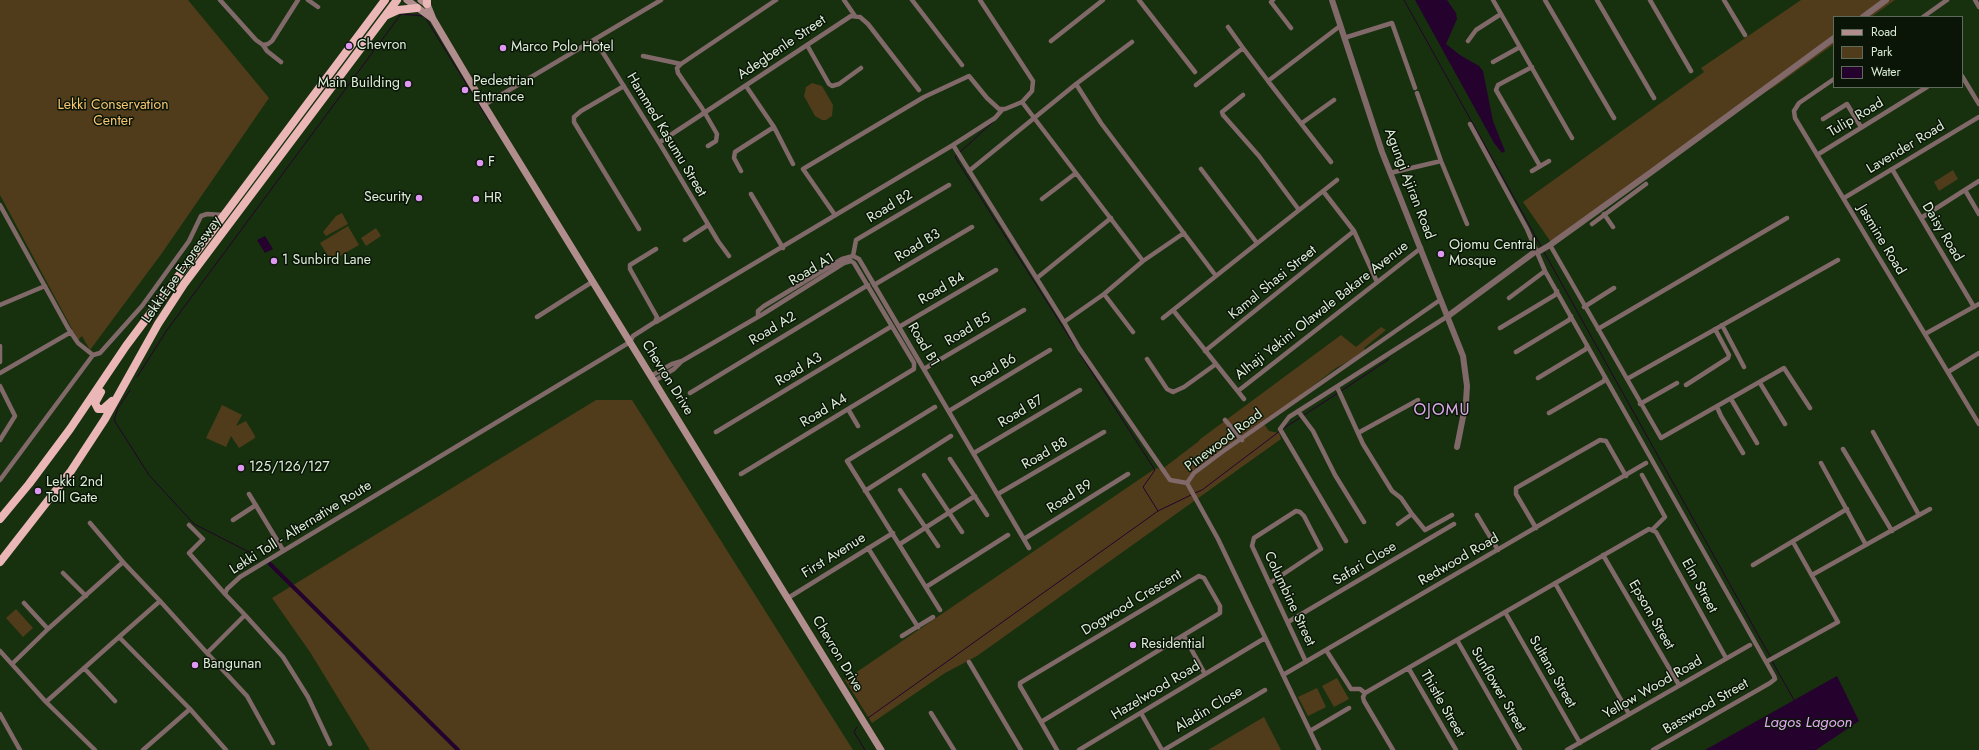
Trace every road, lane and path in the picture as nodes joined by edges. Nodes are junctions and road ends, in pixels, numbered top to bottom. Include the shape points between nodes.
1 (220, 0) edge
2 (298, 0) edge
3 (308, 0) edge
4 (379, 0) edge
5 (385, 0) edge
6 (392, 0) edge
7 (397, 0) edge
8 (407, 0) edge
9 (661, 0) edge
10 (776, 0) edge
11 (844, 0) edge
12 (912, 0) edge
13 (980, 0) edge
14 (1103, 0) edge
15 (1139, 0) edge
16 (1273, 0) edge
17 (1332, 0) edge
18 (1493, 0) edge
19 (1545, 0) edge
20 (1597, 0) edge
21 (1650, 0) edge
22 (1724, 0) edge
23 (1886, 0) edge
24 (1947, 0) edge
25 (1975, 0) edge
26 (425, 1) edge
27 (318, 7) dead end
28 (1979, 7) edge
29 (417, 8) junction
30 (1501, 14) junction
31 (374, 16) junction
32 (855, 16) junction
33 (1864, 16) edge
34 (1925, 16) edge
35 (384, 18) junction
36 (433, 19) junction
37 (1340, 26) junction
38 (1228, 27) dead end
39 (1291, 28) dead end
40 (1745, 35) dead end
41 (1344, 38) junction
42 (1833, 39) edge
43 (595, 40) junction
44 (1051, 41) dead end
45 (1132, 42) dead end
46 (1468, 42) dead end
47 (263, 45) junction
48 (807, 45) junction
49 (1520, 46) junction
50 (362, 47) junction
51 (1243, 48) junction
52 (643, 56) dead end
53 (280, 62) dead end
54 (1493, 62) dead end
55 (681, 64) junction
56 (962, 65) dead end
57 (1532, 67) junction
58 (861, 68) dead end
59 (1691, 71) dead end
60 (1196, 72) dead end
61 (1963, 78) edge
62 (1833, 80) edge
63 (1268, 81) junction
64 (1076, 84) junction
65 (1196, 85) dead end
66 (624, 86) junction
67 (746, 86) junction
68 (1415, 88) dead end
69 (1925, 88) edge
70 (919, 90) dead end
71 (1417, 93) dead end
72 (1243, 95) dead end
73 (1654, 98) dead end
74 (1334, 100) dead end
75 (1022, 102) junction
76 (1979, 104) edge
77 (484, 105) junction
78 (1002, 110) junction
79 (705, 113) junction
80 (1979, 116) edge
81 (1614, 118) dead end
82 (1034, 119) junction
83 (1823, 119) dead end
84 (1302, 123) junction
85 (1470, 124) dead end
86 (774, 127) junction
87 (1861, 128) junction
88 (1572, 138) dead end
89 (660, 142) junction
90 (953, 145) junction
91 (708, 146) dead end
92 (1817, 155) junction
93 (1441, 161) junction
94 (1549, 161) dead end
95 (1331, 162) dead end
96 (793, 164) dead end
97 (1540, 166) junction
98 (1201, 169) dead end
99 (1892, 169) junction
100 (741, 171) dead end
101 (969, 171) junction
102 (1532, 171) dead end
103 (1076, 173) junction
104 (1390, 173) junction
105 (1336, 180) dead end
106 (1979, 181) edge
107 (1646, 184) dead end
108 (949, 185) dead end
109 (1965, 190) junction
110 (1323, 191) junction
111 (751, 194) dead end
112 (1844, 198) junction
113 (1042, 199) dead end
114 (0, 205) edge
115 (1299, 210) junction
116 (1597, 211) junction
117 (2, 214) edge
118 (208, 214) junction
119 (1979, 214) edge
120 (224, 215) junction
121 (835, 215) junction
122 (1603, 215) junction
123 (1111, 218) junction
124 (1787, 218) dead end
125 (1921, 218) junction
126 (1467, 224) dead end
127 (1592, 224) dead end
128 (708, 225) junction
129 (215, 226) junction
130 (972, 227) dead end
131 (1613, 227) dead end
132 (639, 229) dead end
133 (1354, 231) junction
134 (1184, 233) junction
135 (685, 240) dead end
136 (1257, 243) junction
137 (1549, 245) junction
138 (783, 248) junction
139 (1421, 248) junction
140 (656, 249) dead end
141 (1537, 252) junction
142 (729, 256) dead end
143 (853, 256) junction
144 (1838, 260) dead end
145 (1143, 261) junction
146 (996, 270) dead end
147 (1545, 271) junction
148 (1216, 276) junction
149 (1037, 278) junction
150 (592, 282) junction
151 (1377, 282) junction
152 (868, 285) junction
153 (874, 285) junction
154 (45, 286) junction
155 (1614, 288) dead end
156 (1556, 291) junction
157 (1104, 294) junction
158 (1509, 298) dead end
159 (1440, 300) junction
160 (0, 305) edge
161 (1977, 306) edge
162 (1584, 307) junction
163 (1024, 310) dead end
164 (1173, 310) junction
165 (758, 316) junction
166 (1448, 316) junction
167 (1571, 316) junction
168 (537, 317) dead end
169 (1163, 318) dead end
170 (655, 322) junction
171 (1064, 322) junction
172 (1722, 325) junction
173 (892, 326) junction
174 (899, 327) junction
175 (1500, 328) dead end
176 (1598, 329) junction
177 (1716, 329) junction
178 (71, 332) junction
179 (1133, 332) dead end
180 (1925, 334) junction
181 (630, 342) junction
182 (1587, 345) junction
183 (0, 346) edge
184 (1050, 350) dead end
185 (1205, 351) junction
186 (1516, 352) dead end
187 (1979, 354) edge
188 (93, 355) junction
189 (1147, 359) dead end
190 (0, 362) edge
191 (914, 363) joint
192 (1216, 364) junction
193 (1744, 367) dead end
194 (924, 369) junction
195 (0, 370) edge
196 (110, 371) junction
197 (1948, 372) junction
198 (0, 373) edge
199 (1605, 377) junction
200 (1538, 378) dead end
201 (653, 379) junction
202 (1627, 379) junction
203 (1677, 383) dead end
204 (1760, 383) junction
205 (1686, 385) dead end
206 (0, 386) edge
207 (1337, 387) junction
208 (120, 390) junction
209 (1080, 390) dead end
210 (1238, 391) junction
211 (690, 393) dead end
212 (1244, 399) dead end
213 (1731, 399) junction
214 (1418, 400) dead end
215 (1640, 404) junction
216 (935, 407) dead end
217 (1717, 407) junction
218 (1810, 408) dead end
219 (848, 409) junction
220 (949, 411) junction
221 (1549, 413) dead end
222 (1301, 415) junction
223 (1225, 420) dead end
224 (1978, 421) edge
225 (1785, 424) dead end
226 (858, 426) dead end
227 (716, 432) dead end
228 (1104, 432) dead end
229 (1873, 432) dead end
230 (1358, 433) junction
231 (951, 436) dead end
232 (0, 440) edge
233 (1242, 440) junction
234 (1757, 443) dead end
235 (1457, 447) dead end
236 (1843, 449) dead end
237 (974, 453) junction
238 (1743, 453) dead end
239 (950, 459) dead end
240 (1821, 463) dead end
241 (1646, 464) dead end
242 (740, 474) dead end
243 (1128, 474) dead end
244 (924, 475) dead end
245 (1642, 475) dead end
246 (1626, 476) junction
247 (1, 478) edge
248 (1187, 483) junction
249 (900, 490) dead end
250 (865, 491) junction
251 (249, 494) dead end
252 (998, 494) junction
253 (976, 496) junction
254 (256, 505) junction
255 (1930, 509) dead end
256 (1846, 510) junction
257 (950, 512) junction
258 (1412, 514) junction
259 (987, 515) dead end
260 (1452, 515) dead end
261 (1477, 515) dead end
262 (1919, 515) junction
263 (0, 519) edge
264 (233, 520) dead end
265 (1364, 522) dead end
266 (90, 523) dead end
267 (1398, 524) dead end
268 (1454, 524) dead end
269 (188, 525) dead end
270 (926, 528) junction
271 (1536, 528) junction
272 (1651, 529) junction
273 (1892, 531) junction
274 (962, 532) dead end
275 (893, 533) junction
276 (1008, 535) dead end
277 (1024, 539) junction
278 (1346, 541) dead end
279 (1793, 542) junction
280 (900, 544) junction
281 (1866, 545) junction
282 (938, 546) dead end
283 (868, 548) junction
284 (1030, 548) dead end
285 (283, 550) junction
286 (1498, 550) junction
287 (1603, 555) junction
288 (0, 562) edge
289 (123, 562) junction
290 (1753, 565) dead end
291 (63, 572) dead end
292 (1812, 575) junction
293 (1270, 583) junction
294 (1555, 583) junction
295 (926, 587) junction
296 (225, 594) junction
297 (86, 596) junction
298 (788, 598) junction
299 (160, 601) junction
300 (24, 603) dead end
301 (940, 610) dead end
302 (1505, 612) junction
303 (245, 616) junction
304 (934, 616) dead end
305 (1288, 622) junction
306 (918, 627) junction
307 (48, 629) junction
308 (902, 636) dead end
309 (1184, 636) junction
310 (119, 637) junction
311 (1265, 638) junction
312 (1457, 640) junction
313 (1750, 645) dead end
314 (1326, 650) junction
315 (0, 651) edge
316 (207, 653) junction
317 (1726, 658) junction
318 (969, 662) dead end
319 (1306, 662) junction
320 (1767, 662) junction
321 (12, 664) junction
322 (84, 668) junction
323 (1409, 669) junction
324 (1205, 674) junction
325 (1283, 675) junction
326 (1679, 685) junction
327 (1265, 690) dead end
328 (1365, 693) junction
329 (115, 701) dead end
330 (46, 702) junction
331 (1349, 708) dead end
332 (190, 709) junction
333 (931, 713) dead end
334 (1141, 713) junction
335 (0, 714) edge
336 (1629, 714) junction
337 (1041, 722) junction
338 (1310, 731) junction
339 (273, 743) dead end
340 (1580, 743) junction
341 (330, 744) dead end
342 (20, 750) edge
343 (95, 750) edge
344 (142, 750) edge
345 (226, 750) edge
346 (881, 750) edge
347 (954, 750) edge
348 (1021, 750) edge
349 (1057, 750) edge
350 (1079, 750) edge
351 (1163, 750) edge
352 (1319, 750) edge
353 (1393, 750) edge
354 (1456, 750) edge
355 (1520, 750) edge
356 (1567, 750) edge
357 (1653, 750) edge

1 - 47 street
2 - 47 street via 272,41
3 - 27 street
4 - 31 highway
5 - 31 highway, Lekki-Epe Expressway
6 - 50 highway via 363,41
7 - 35 highway, Lekki-Epe Expressway
8 - 29 main road, Chevron Drive
9 - 43 street
10 - 55 street
11 - 32 street
12 - 56 street
13 - 75 street via 1033,81 1032,92
14 - 44 street
15 - 60 street
16 - 39 street via 1271,2
17 - 37 street, Agungi Ajiran Road
18 - 30 street
19 - 81 street
20 - 73 street
21 - 59 street
22 - 40 street
23 - 33 street
24 - 34 street
25 - 28 street
26 - 36 main road, Chevron Drive
29 - 35 highway via 398,10
29 - 36 main road, Chevron Drive
30 - 46 street via 1476,30
30 - 49 street
31 - 120 highway, Lekki-Epe Expressway
32 - 48 street, Adegbenle Street via 847,18
32 - 70 street via 868,24
35 - 50 highway, Lekki-Epe Expressway
36 - 77 main road, Chevron Drive
37 - 41 street, Agungi Ajiran Road
37 - 63 street
38 - 51 street
41 - 68 street via 1392,24
41 - 104 street, Agungi Ajiran Road
42 - 116 street
43 - 66 street, Hammed Kasumu Street
43 - 77 street
45 - 64 street
47 - 53 street
48 - 58 street via 832,86
48 - 67 street, Adegbenle Street
49 - 54 street
49 - 57 street
50 - 208 highway, Lekki-Epe Expressway via 184,284
51 - 63 street
51 - 65 street
52 - 55 street
55 - 79 street via 677,68 678,73
57 - 88 street
57 - 97 street via 1498,85 1496,90
61 - 76 street
62 - 92 street, Jasmine Road via 1799,103 1794,111 1795,118
63 - 84 street
64 - 82 street
64 - 134 street via 1101,123
66 - 89 street, Hammed Kasumu Street
66 - 132 street via 574,116 574,122
67 - 79 street, Adegbenle Street
67 - 86 street
69 - 87 street, Tulip Road
71 - 93 street
72 - 115 street via 1222,112 1223,115 1259,156
74 - 84 street
75 - 78 street, Lekki Toll - Alternative Route
75 - 82 street
77 - 150 main road, Chevron Drive
78 - 90 street, Lekki Toll - Alternative Route via 995,118
78 - 121 street via 987,98 969,76 924,96 803,169
79 - 89 street, Adegbenle Street
79 - 91 street via 718,137
80 - 99 street, Lavender Road
82 - 101 street
82 - 103 street
83 - 87 street via 1847,104
84 - 95 street
85 - 141 street
86 - 96 street
86 - 100 street via 735,152 734,158
87 - 92 street, Tulip Road
89 - 128 street, Hammed Kasumu Street
90 - 101 street
90 - 121 street, Lekki Toll - Alternative Route
92 - 112 street, Jasmine Road
93 - 104 street
93 - 126 street
94 - 97 street
97 - 102 street
98 - 136 street
99 - 112 street, Lavender Road
99 - 125 street, Daisy Road
101 - 149 street
103 - 113 street
103 - 123 street
104 - 139 street, Agungi Ajiran Road
105 - 110 street
106 - 109 street
107 - 122 street
108 - 143 street, Road B2 via 856,240
109 - 119 street
109 - 125 street
110 - 115 street
110 - 133 street
111 - 138 street
112 - 180 street, Jasmine Road
114 - 117 street
115 - 136 street
116 - 122 street
116 - 137 street
117 - 154 street
118 - 120 street
118 - 129 street
118 - 188 street via 201,216 189,242 142,306 100,353
120 - 129 highway, Lekki-Epe Expressway
121 - 138 street, Lekki Toll - Alternative Route
122 - 127 street
122 - 131 street
123 - 145 street
123 - 149 street
124 - 176 street
125 - 161 street, Daisy Road
128 - 135 street
128 - 142 street, Hammed Kasumu Street
129 - 196 highway, Lekki-Epe Expressway
130 - 153 street, Road B3
133 - 151 street
133 - 185 street, Kamal Shasi Street
134 - 145 street
134 - 148 street
136 - 148 street
137 - 141 street
137 - 162 street
138 - 170 street, Lekki Toll - Alternative Route
139 - 151 street, Alhaji Yekini Olawale Bakare Avenue
139 - 159 street, Agungi Ajiran Road
140 - 170 street via 630,265 657,317
141 - 147 street
141 - 166 street
143 - 153 street, Road B1 via 859,259
143 - 165 street via 842,258 764,306 758,311
144 - 172 street
145 - 157 street
146 - 174 street, Road B4
147 - 156 street
147 - 158 street
148 - 164 street
149 - 171 street
150 - 168 street
150 - 181 main road, Chevron Drive
151 - 210 street, Alhaji Yekini Olawale Bakare Avenue
152 - 165 street, Road A1 via 854,263 847,262
152 - 173 street, Road A1
152 - 211 street, Road A2
153 - 174 street, Road B1
154 - 160 street
154 - 178 street
155 - 162 street
156 - 167 street
156 - 175 street via 1555,295
157 - 171 street
157 - 179 street
159 - 166 street, Agungi Ajiran Road
159 - 233 street, Pinewood Road
161 - 180 street
162 - 176 street
163 - 194 street, Road B5
164 - 169 street
164 - 185 street
165 - 201 street, Road A1 via 682,361 672,364
166 - 207 street
166 - 235 street, Agungi Ajiran Road via 1463,356 1467,386
167 - 182 street
167 - 186 street via 1570,320
170 - 181 street, Lekki Toll - Alternative Route via 634,336
171 - 248 street via 1079,348 1170,480
172 - 177 street
172 - 193 street
173 - 191 street, Road A1
173 - 227 street, Road A3
174 - 194 street, Road B1
176 - 202 street
177 - 202 street
177 - 205 street via 1729,355 1728,358
178 - 188 street via 78,343
178 - 198 street
180 - 197 street, Jasmine Road
181 - 201 main road, Chevron Drive
181 - 285 street, Lekki Toll - Alternative Route
182 - 199 street
182 - 200 street via 1586,349
183 - 190 street
184 - 220 street, Road B6
185 - 192 street
187 - 197 street
188 - 247 street
189 - 192 street via 1167,389 1173,392 1184,388
191 - 219 street, Road A4 via 911,371
192 - 210 street
194 - 220 street, Road B1
195 - 198 street
196 - 208 highway via 108,380 95,403 98,409 106,408
196 - 263 highway, Lekki-Epe Expressway via 33,478
197 - 224 street, Jasmine Road
199 - 221 street via 1604,381
199 - 320 street
201 - 298 main road, Chevron Drive
202 - 215 street
203 - 215 street
204 - 213 street
204 - 218 street via 1784,368
204 - 225 street
206 - 232 street via 15,416
207 - 222 street
207 - 230 street
208 - 288 highway, Lekki-Epe Expressway via 72,471
209 - 237 street, Road B7
210 - 212 street
213 - 217 street
213 - 234 street
214 - 230 street
215 - 217 street via 1661,438
216 - 250 street via 847,461
217 - 238 street
219 - 226 street
219 - 242 street, Road A4
220 - 237 street, Road B1
222 - 265 street via 1313,431 1344,491
222 - 278 street via 1283,423 1281,431
223 - 233 street
228 - 252 street, Road B8
229 - 262 street
230 - 258 street via 1392,491 1401,498
231 - 250 street
233 - 248 street, Pinewood Road via 1194,473
236 - 273 street
237 - 252 street, Road B1
239 - 253 street
240 - 256 street
241 - 246 street, Redwood Road
243 - 277 street, Road B9
244 - 257 street
245 - 272 street via 1665,517
246 - 271 street, Redwood Road
246 - 271 street via 1606,441 1600,440 1516,488 1516,494
248 - 311 street, Pinewood Road via 1197,498
249 - 270 street
250 - 275 street
251 - 254 street
252 - 277 street, Road B1
253 - 257 street
253 - 259 street
254 - 264 street
254 - 285 street
255 - 262 street
256 - 279 street
256 - 281 street
257 - 270 street
257 - 274 street
258 - 260 street via 1425,530
258 - 267 street
261 - 286 street
262 - 273 street
266 - 289 street
268 - 305 street, Safari Close
269 - 296 street via 203,539 189,553
270 - 280 street
270 - 282 street
271 - 286 street, Redwood Road
272 - 287 street
272 - 317 street, Elm Street via 1656,532
273 - 281 street
275 - 280 street
275 - 283 street, First Avenue
276 - 295 street
277 - 284 street, Road B1
279 - 290 street
279 - 292 street
280 - 295 street
281 - 292 street
283 - 298 street, First Avenue
283 - 306 street
285 - 296 street, Lekki Toll - Alternative Route via 233,583
286 - 314 street, Redwood Road
287 - 294 street
287 - 326 street, Epsom Street
289 - 297 street
289 - 299 street
291 - 297 street
292 - 320 street via 1838,622
293 - 293 street, Columbine Street via 1252,546 1254,538 1296,511 1304,516 1321,550
293 - 305 street, Columbine Street
294 - 302 street
294 - 336 street
295 - 301 street
296 - 303 street, Lekki Toll - Alternative Route
297 - 307 street
298 - 346 main road, Chevron Drive
299 - 310 street
299 - 316 street
300 - 307 street
302 - 312 street
302 - 340 street, Sultana Street
303 - 316 street
303 - 341 street, Lekki Toll - Alternative Route via 283,657 308,697
304 - 306 street
305 - 319 street, Columbine Street
306 - 308 street
307 - 321 street
309 - 324 street
309 - 337 street, Dogwood Crescent
309 - 337 street, Dogwood Crescent via 1220,613 1220,606 1202,576 1023,681 1020,686
310 - 322 street
310 - 332 street
311 - 324 street, Hazelwood Road
311 - 325 street, Pinewood Road
312 - 323 street
312 - 355 street, Sunflower Street
313 - 317 street, Yellow Wood Road
314 - 319 street, Redwood Road
314 - 328 street via 1351,689 1360,689
315 - 321 street
316 - 339 street via 247,696
317 - 326 street, Yellow Wood Road
318 - 348 street
319 - 325 street, Redwood Road
320 - 357 street, Basswood Street via 1774,676 1770,683
321 - 330 street
322 - 329 street
322 - 330 street
323 - 328 street
323 - 354 street, Thistle Street
324 - 334 street, Hazelwood Road
325 - 338 street, Pinewood Road
326 - 336 street, Yellow Wood Road
327 - 351 street, Aladin Close
328 - 353 street via 1364,702
330 - 343 street
331 - 338 street
332 - 344 street
332 - 345 street
333 - 347 street
334 - 350 street, Hazelwood Road
334 - 351 street, Aladin Close
335 - 342 street
336 - 340 street, Yellow Wood Road
337 - 349 street
338 - 352 street, Pinewood Road
340 - 356 street, Yellow Wood Road

